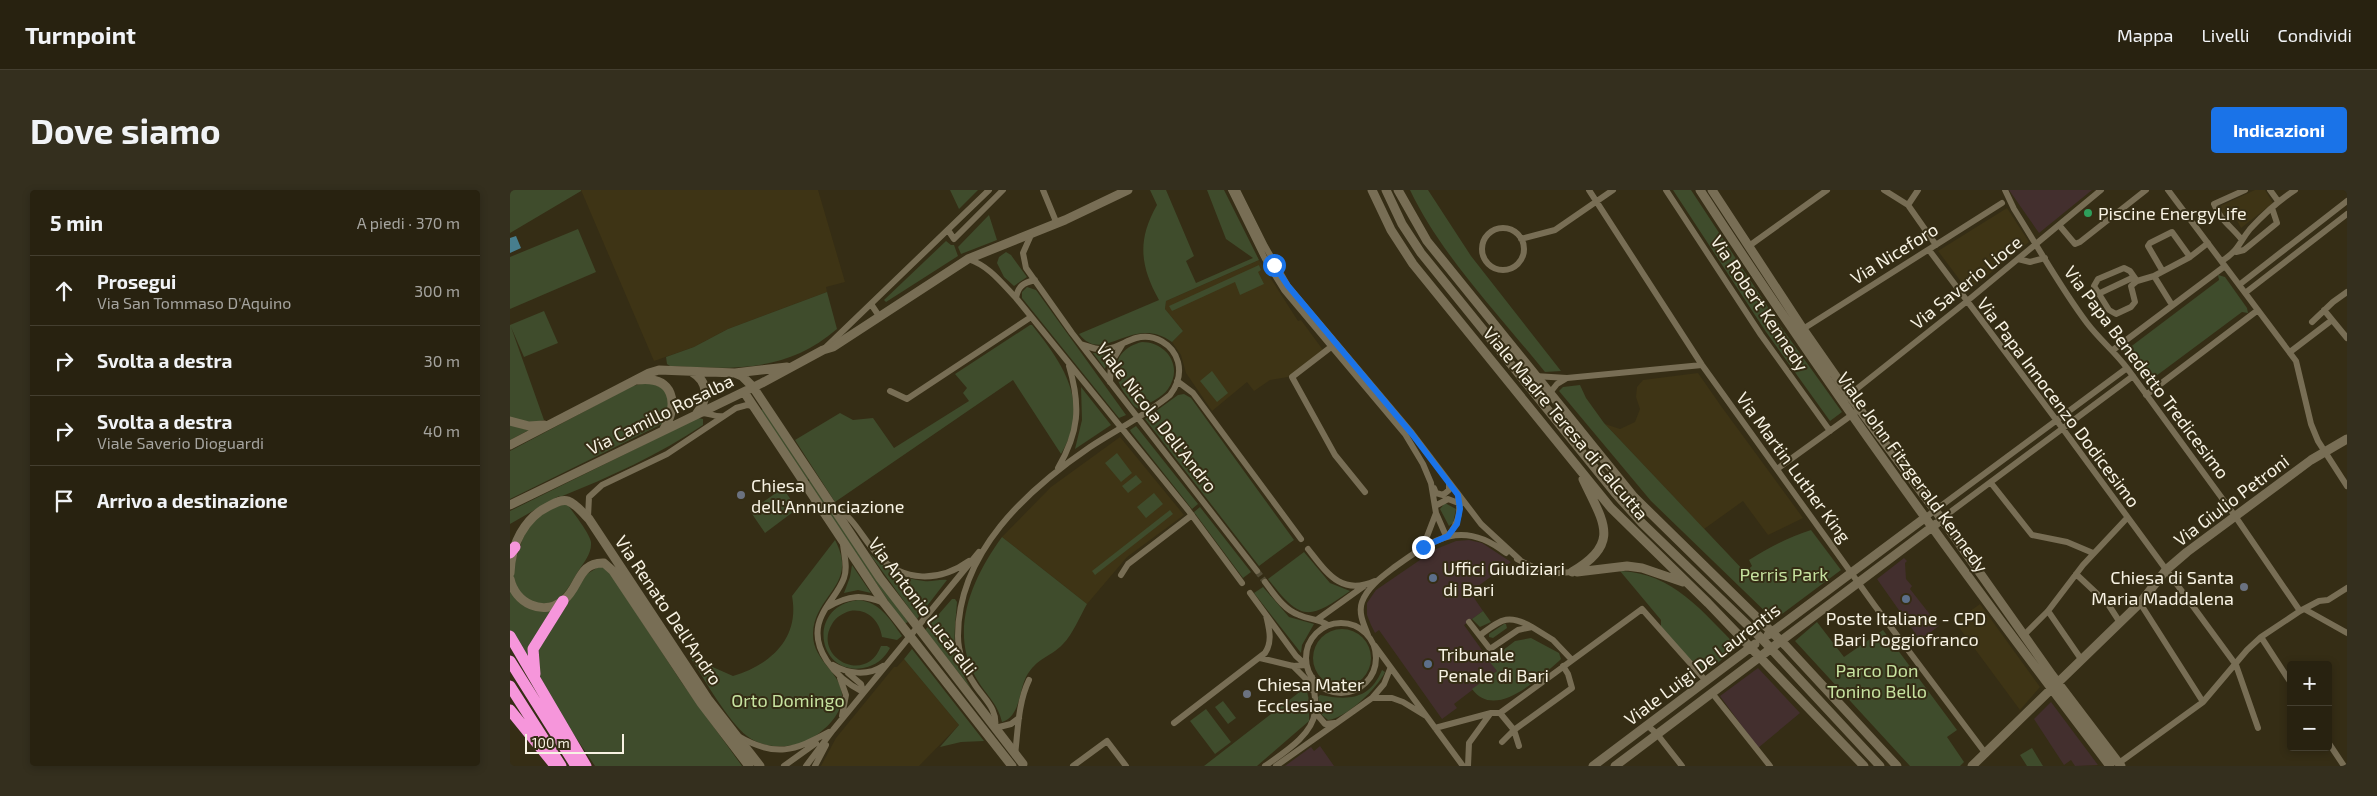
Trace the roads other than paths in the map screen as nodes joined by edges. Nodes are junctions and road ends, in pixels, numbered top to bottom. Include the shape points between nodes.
1 (989, 190) edge
2 (1003, 190) edge
3 (1043, 190) edge
4 (1128, 190) edge
5 (1231, 190) edge
6 (1237, 190) edge
7 (1372, 190) edge
8 (1386, 190) edge
9 (1398, 190) edge
10 (1589, 190) edge
11 (1613, 190) edge
12 (1666, 190) edge
13 (1700, 190) edge
14 (1712, 190) edge
15 (1827, 190) edge
16 (1884, 190) edge
17 (1918, 190) edge
18 (2005, 190) edge
19 (2101, 190) edge
20 (2146, 190) edge
21 (2168, 190) edge
22 (2245, 190) edge
23 (2270, 190) edge
24 (2295, 190) edge
25 (2278, 201) junction
26 (2347, 201) edge
27 (1597, 202) junction
28 (2002, 203) dead end
29 (1908, 205) junction
30 (2272, 208) junction
31 (2347, 214) edge
32 (1057, 224) junction
33 (2059, 225) junction
34 (948, 230) junction
35 (1030, 235) junction
36 (1521, 239) junction
37 (2242, 240) junction
38 (2208, 243) junction
39 (2036, 244) junction
40 (1936, 245) junction
41 (1748, 246) junction
42 (1929, 250) junction
43 (1740, 252) junction
44 (2236, 252) junction
45 (2045, 258) junction
46 (2190, 258) junction
47 (968, 259) junction
48 (2018, 259) junction
49 (2224, 264) junction
50 (2162, 270) junction
51 (2154, 276) junction
52 (2136, 279) junction
53 (1035, 280) junction
54 (2239, 285) junction
55 (2347, 292) edge
56 (2245, 293) junction
57 (2098, 294) junction
58 (1016, 298) junction
59 (1966, 302) junction
60 (872, 304) junction
61 (2172, 305) junction
62 (2258, 310) junction
63 (2324, 310) junction
64 (879, 316) junction
65 (1032, 317) junction
66 (2332, 320) junction
67 (2312, 322) dead end
68 (1803, 329) junction
69 (2347, 338) edge
70 (1081, 344) junction
71 (1122, 345) junction
72 (1332, 347) junction
73 (823, 350) junction
74 (2113, 350) junction
75 (2290, 352) junction
76 (1068, 362) junction
77 (1702, 365) junction
78 (793, 366) junction
79 (2127, 368) junction
80 (690, 371) junction
81 (736, 373) junction
82 (1535, 376) junction
83 (2133, 376) junction
84 (1567, 378) junction
85 (633, 381) junction
86 (1177, 381) junction
87 (1110, 382) junction
88 (753, 387) junction
89 (890, 391) dead end
90 (744, 392) junction
91 (1550, 394) junction
92 (1849, 395) junction
93 (2146, 395) junction
94 (764, 404) junction
95 (754, 408) junction
96 (1856, 412) junction
97 (696, 414) junction
98 (726, 416) junction
99 (1137, 417) junction
100 (2057, 420) junction
101 (510, 421) edge
102 (549, 424) junction
103 (1120, 428) junction
104 (2063, 428) junction
105 (664, 429) junction
106 (1830, 431) junction
107 (2347, 439) edge
108 (510, 445) edge
109 (2324, 451) junction
110 (1577, 467) junction
111 (1777, 469) junction
112 (1056, 472) junction
113 (1431, 483) junction
114 (1449, 483) junction
115 (1991, 483) junction
116 (2347, 486) edge
117 (1365, 492) dead end
118 (1458, 495) junction
119 (1459, 503) junction
120 (510, 504) edge
121 (830, 504) junction
122 (1436, 509) junction
123 (1470, 510) junction
124 (1935, 510) junction
125 (1192, 515) junction
126 (2235, 516) junction
127 (1926, 517) junction
128 (2127, 518) junction
129 (588, 519) junction
130 (1941, 519) junction
131 (1933, 527) junction
132 (1447, 536) junction
133 (1301, 539) dead end
134 (843, 544) junction
135 (985, 545) junction
136 (1423, 547) junction
137 (1308, 549) dead end
138 (513, 550) edge
139 (2093, 553) junction
140 (976, 556) junction
141 (1520, 560) junction
142 (2166, 570) junction
143 (1257, 572) tunnel mouth
144 (1572, 572) junction
145 (1852, 572) junction
146 (510, 573) edge
147 (2076, 574) junction
148 (1121, 575) dead end
149 (510, 579) edge
150 (1376, 581) junction
151 (1265, 582) tunnel mouth
152 (1242, 583) dead end
153 (1859, 583) junction
154 (1688, 584) junction
155 (1364, 586) junction
156 (2347, 588) edge
157 (1356, 592) junction
158 (1250, 594) dead end
159 (1721, 600) junction
160 (563, 601) junction
161 (1362, 601) junction
162 (884, 603) junction
163 (1708, 603) junction
164 (2140, 603) junction
165 (827, 608) junction
166 (2303, 610) junction
167 (2048, 611) junction
168 (1266, 615) junction
169 (1318, 618) junction
170 (1507, 619) junction
171 (2119, 621) junction
172 (1469, 622) dead end
173 (1328, 625) junction
174 (1532, 627) junction
175 (1771, 632) junction
176 (2347, 632) edge
177 (1510, 634) junction
178 (1368, 635) junction
179 (1480, 635) junction
180 (2024, 635) junction
181 (510, 636) edge
182 (2262, 637) junction
183 (1762, 639) junction
184 (1781, 641) junction
185 (1375, 645) junction
186 (1750, 647) junction
187 (1770, 649) junction
188 (1760, 657) junction
189 (1260, 658) junction
190 (2081, 659) junction
191 (1572, 660) junction
192 (890, 661) junction
193 (510, 662) edge
194 (1306, 665) junction
195 (2236, 665) junction
196 (1293, 666) junction
197 (1563, 666) junction
198 (1390, 669) junction
199 (842, 674) junction
200 (1312, 677) junction
201 (2287, 677) edge
202 (536, 678) junction
203 (1029, 680) dead end
204 (1706, 682) junction
205 (2058, 683) junction
206 (510, 686) edge
207 (2051, 690) junction
208 (864, 692) junction
209 (1712, 693) junction
210 (1829, 694) junction
211 (1815, 697) junction
212 (1372, 698) junction
213 (1315, 701) junction
214 (2203, 702) junction
215 (510, 710) edge
216 (1315, 712) junction
217 (1491, 713) junction
218 (1500, 713) junction
219 (1426, 716) junction
220 (1019, 718) junction
221 (842, 719) junction
222 (1174, 723) dead end
223 (1336, 723) junction
224 (1648, 726) junction
225 (995, 728) junction
226 (1435, 728) junction
227 (2258, 728) dead end
228 (833, 730) junction
229 (1514, 730) junction
230 (734, 733) junction
231 (1657, 734) junction
232 (1502, 742) dead end
233 (1519, 746) dead end
234 (2332, 748) edge
235 (1986, 754) junction
236 (1016, 755) junction
237 (1605, 757) junction
238 (1023, 764) dead end
239 (2120, 764) edge
240 (557, 766) edge
241 (561, 766) edge
242 (576, 766) edge
243 (586, 766) edge
244 (749, 766) edge
245 (760, 766) edge
246 (784, 766) edge
247 (806, 766) edge
248 (815, 766) edge
249 (1012, 766) edge
250 (1073, 766) edge
251 (1126, 766) edge
252 (1265, 766) edge
253 (1276, 766) edge
254 (1463, 766) edge
255 (1468, 766) edge
256 (1593, 766) edge
257 (1614, 766) edge
258 (1682, 766) edge
259 (1770, 766) edge
260 (1864, 766) edge
261 (1880, 766) edge
262 (1897, 766) edge
263 (1972, 766) edge
264 (2110, 766) edge
265 (2344, 766) edge

1 - 34 street
2 - 34 street via 954,239
3 - 32 street
4 - 32 street
5 - 72 street via 1274,275
6 - 114 street via 1288,286
7 - 110 street, Viale Madre Teresa di Calcutta via 1391,230 1413,264
8 - 159 street, Viale Madre Teresa di Calcutta via 1421,253 1614,494
9 - 82 street, Viale Madre Teresa di Calcutta via 1426,241
10 - 27 street, Via Martin Luther King
11 - 27 street
12 - 106 street, Via Robert Kennedy via 1761,335
13 - 43 street, Viale John Fitzgerald Kennedy
14 - 41 street, Viale John Fitzgerald Kennedy
15 - 41 street
16 - 29 street
17 - 29 street
18 - 39 street
19 - 33 street, Via Saverio Lioce
20 - 33 street via 2080,242 2075,244
21 - 38 street
22 - 37 street via 2214,204 2220,219 2231,226
23 - 25 street
24 - 25 street
25 - 30 street
26 - 54 street
27 - 36 street via 1555,230
27 - 77 street, Via Martin Luther King
28 - 40 street, Via Niceforo
29 - 40 street
30 - 37 street
30 - 44 street via 2277,223 2244,250
31 - 56 street
32 - 35 street
33 - 39 street, Via Saverio Lioce
34 - 60 street
35 - 47 street
35 - 53 street, Viale Nicola Dell'Andro via 1023,260
36 - 36 street via 1509,229 1497,228 1483,241 1485,260 1498,269 1514,267 1523,253
37 - 44 street
38 - 46 street
38 - 49 street
39 - 45 street, Via Papa Benedetto Tredicesimo
39 - 48 street, Via Saverio Lioce
40 - 42 street, Via Niceforo
41 - 43 street
41 - 68 street, Viale John Fitzgerald Kennedy
42 - 59 street, Via Papa Innocenzo Dodicesimo
42 - 68 street, Via Niceforo
43 - 96 street, Viale John Fitzgerald Kennedy via 1785,321
44 - 49 street
45 - 48 street via 2030,262
45 - 74 street, Via Papa Benedetto Tredicesimo via 2086,322 2106,348
46 - 50 street
46 - 50 street via 2172,232 2148,246
47 - 58 street, Viale Nicola Dell'Andro via 990,269
47 - 64 street, Via Camillo Rosalba
48 - 59 street, Via Saverio Lioce
49 - 54 street
49 - 61 street
50 - 51 street
51 - 52 street
51 - 61 street
52 - 57 street
52 - 57 street via 2130,270 2124,268 2098,279 2094,286
52 - 57 street via 2131,286 2135,302 2116,314
53 - 58 street via 1024,282 1018,288
53 - 70 street, Viale Nicola Dell'Andro
54 - 56 street
55 - 63 street
56 - 62 street
58 - 65 street, Viale Nicola Dell'Andro
59 - 92 street, Via Saverio Lioce
59 - 100 street, Via Papa Innocenzo Dodicesimo
60 - 64 street
60 - 73 street
61 - 74 street
62 - 75 street
62 - 93 street
63 - 66 street
63 - 67 street
64 - 73 street, Via Camillo Rosalba via 833,347
65 - 76 street, Viale Nicola Dell'Andro
65 - 89 street via 907,399
66 - 69 street
66 - 75 street
68 - 92 street, Viale John Fitzgerald Kennedy
70 - 71 street via 1098,349
70 - 87 street, Viale Nicola Dell'Andro
71 - 86 street via 1141,337 1162,341 1177,358
71 - 87 street via 1111,363
72 - 113 street via 1405,434
72 - 117 street via 1292,377 1335,455
73 - 78 street, Via Camillo Rosalba
74 - 79 street, Via Papa Benedetto Tredicesimo
75 - 109 street via 2299,368 2311,424
76 - 103 street, Viale Nicola Dell'Andro
76 - 112 street via 1076,395 1076,427
77 - 84 street
77 - 111 street, Via Martin Luther King
78 - 81 street
78 - 88 street, Via Camillo Rosalba
79 - 83 street, Via Papa Benedetto Tredicesimo
79 - 100 street
80 - 81 street
80 - 85 street via 659,370
80 - 97 street via 698,376 706,392
81 - 88 street, Via Antonio Lucarelli
82 - 84 street
82 - 91 street, Viale Madre Teresa di Calcutta
83 - 93 street, Via Papa Benedetto Tredicesimo
83 - 104 street
84 - 91 street
85 - 102 street
85 - 105 street via 654,380 665,386 671,395 671,417
86 - 99 street via 1170,395
86 - 133 street via 1193,393
87 - 99 street, Viale Nicola Dell'Andro
88 - 90 street, Via Camillo Rosalba
88 - 94 street, Via Antonio Lucarelli
90 - 95 street, Via Antonio Lucarelli
90 - 97 street, Via Camillo Rosalba
91 - 175 street, Viale Madre Teresa di Calcutta via 1634,497
92 - 96 street, Viale John Fitzgerald Kennedy
93 - 126 street, Via Papa Benedetto Tredicesimo
94 - 95 street
94 - 121 street, Via Antonio Lucarelli
95 - 98 street via 741,406
95 - 134 street, Via Antonio Lucarelli
96 - 106 street
96 - 124 street, Viale John Fitzgerald Kennedy
96 - 127 street, Viale John Fitzgerald Kennedy
97 - 98 street
97 - 105 street, Via Camillo Rosalba
98 - 129 street via 667,454 594,491 587,505
99 - 103 street
99 - 143 street, Viale Nicola Dell'Andro
100 - 104 street, Via Papa Innocenzo Dodicesimo
100 - 124 street
101 - 102 street via 529,426
102 - 108 street
103 - 112 street
103 - 125 street, Viale Nicola Dell'Andro
104 - 115 street
104 - 128 street, Via Papa Innocenzo Dodicesimo
105 - 120 street, Via Camillo Rosalba
106 - 111 street
107 - 109 street, Via Giulio Petroni
109 - 116 street
109 - 126 street, Via Giulio Petroni
110 - 144 street via 1599,510 1604,536 1596,555
110 - 154 street, Viale Madre Teresa di Calcutta via 1611,508
111 - 145 street, Via Martin Luther King
112 - 135 street via 1016,509
113 - 114 street via 1436,493 1443,495 1449,490
113 - 122 street
114 - 118 street
115 - 130 street
115 - 139 street via 2032,535 2067,542
118 - 119 street
118 - 123 street
119 - 122 street via 1448,499
119 - 123 street
119 - 132 street via 1457,524
121 - 140 street via 858,526 878,556 904,573 928,578 939,576 956,570
121 - 225 street, Via Antonio Lucarelli via 880,578
122 - 132 street
122 - 136 street
123 - 141 street
124 - 127 street
124 - 130 street, Viale John Fitzgerald Kennedy
125 - 148 street via 1128,564
125 - 152 street, Viale Nicola Dell'Andro
126 - 142 street, Via Giulio Petroni
126 - 166 street, Via Papa Benedetto Tredicesimo
127 - 131 street, Viale John Fitzgerald Kennedy
127 - 145 street, Viale Luigi De Laurentis
128 - 139 street
128 - 142 street, Via Papa Innocenzo Dodicesimo
129 - 138 street, Via Renato Dell'Andro via 568,501 557,502 532,516
129 - 230 street, Via Renato Dell'Andro
130 - 131 street, Viale Luigi De Laurentis
130 - 180 street, Viale John Fitzgerald Kennedy
131 - 153 street, Viale Luigi De Laurentis
131 - 207 street, Viale John Fitzgerald Kennedy
132 - 136 street
132 - 141 street via 1480,537
134 - 162 street, Via Antonio Lucarelli
134 - 165 street via 846,570
135 - 140 street
135 - 225 street via 964,597 958,640 967,672 994,710
136 - 150 street
137 - 155 street via 1336,580 1354,587
138 - 146 street, Via Renato Dell'Andro
139 - 147 street
140 - 192 street
141 - 144 street via 1547,574
142 - 164 street, Via Giulio Petroni
142 - 195 street, Via Papa Innocenzo Dodicesimo
144 - 154 street via 1627,566
145 - 153 street, Via Martin Luther King
145 - 175 street, Viale Luigi De Laurentis
147 - 167 street
147 - 171 street via 2108,604
149 - 160 street via 516,595 530,605 544,607
150 - 155 street
150 - 161 street
151 - 169 street via 1290,611 1299,616
153 - 184 street, Viale Luigi De Laurentis
153 - 235 street, Via Martin Luther King
154 - 163 street, Viale Madre Teresa di Calcutta
155 - 157 street
156 - 166 street
157 - 161 street
157 - 169 street
158 - 168 street
159 - 163 street
159 - 183 street, Viale Madre Teresa di Calcutta
160 - 202 highway via 534,649
160 - 244 street, Via Renato Dell'Andro via 585,569 594,563 604,563 613,571 701,703
161 - 178 street via 1361,611
162 - 165 street via 858,596 842,599
162 - 249 street, Via Antonio Lucarelli
163 - 186 street, Viale Madre Teresa di Calcutta
164 - 171 street, Via Giulio Petroni
164 - 214 street
165 - 199 street via 817,638 822,653
166 - 176 street
166 - 182 street
167 - 180 street
167 - 190 street
168 - 189 street via 1271,638 1269,648
168 - 194 street
169 - 173 street
170 - 174 street
170 - 177 street via 1511,623
170 - 179 street
171 - 190 street, Via Giulio Petroni
172 - 179 street
173 - 178 street via 1348,624
173 - 194 street via 1309,644
174 - 177 street
174 - 191 street via 1553,640
175 - 183 street, Viale Luigi De Laurentis
175 - 184 street, Viale Madre Teresa di Calcutta
177 - 179 street via 1490,649
178 - 185 street
180 - 205 street, Viale John Fitzgerald Kennedy
181 - 202 highway
182 - 195 street
182 - 201 street
183 - 186 street, Viale Luigi De Laurentis
183 - 187 street, Viale Madre Teresa di Calcutta
184 - 187 street, Viale Luigi De Laurentis
184 - 210 street, Viale Madre Teresa di Calcutta
185 - 198 street
185 - 200 street via 1374,670 1360,688 1343,692 1327,690
186 - 188 street, Viale Madre Teresa di Calcutta
186 - 204 street, Viale Luigi De Laurentis
187 - 188 street, Viale Luigi De Laurentis
187 - 211 street, Viale Madre Teresa di Calcutta
188 - 209 street, Viale Luigi De Laurentis
188 - 260 street, Viale Madre Teresa di Calcutta
189 - 196 street
189 - 222 street
190 - 205 street, Via Giulio Petroni
191 - 197 street
191 - 204 street via 1642,609
192 - 199 street via 869,671
192 - 208 street
193 - 242 highway
194 - 196 street
194 - 200 street
195 - 214 street
195 - 227 street, Via Papa Innocenzo Dodicesimo
196 - 213 street via 1306,679
197 - 218 street
197 - 229 street via 1572,688
198 - 212 street via 1384,684
198 - 219 street
199 - 208 street via 861,684
199 - 221 street via 846,695
200 - 213 street
202 - 243 highway
203 - 220 street
204 - 224 street, Viale Luigi De Laurentis
205 - 207 street, Via Giulio Petroni
205 - 239 street, Viale John Fitzgerald Kennedy
206 - 241 highway
207 - 235 street, Via Giulio Petroni
207 - 264 street, Viale John Fitzgerald Kennedy
208 - 221 street
209 - 231 street, Viale Luigi De Laurentis
209 - 259 street
210 - 211 street
210 - 262 street, Viale Madre Teresa di Calcutta
211 - 261 street, Viale Madre Teresa di Calcutta
212 - 219 street via 1392,698
212 - 223 street
213 - 216 street
214 - 239 street
215 - 240 highway
216 - 223 street via 1325,724
216 - 252 street via 1305,733
217 - 218 street
217 - 226 street
217 - 255 street via 1469,743
218 - 229 street
219 - 226 street
220 - 225 street
220 - 236 street
221 - 228 street
223 - 253 street
224 - 231 street
224 - 237 street, Viale Luigi De Laurentis
225 - 236 street, Via Antonio Lucarelli
226 - 254 street
228 - 230 street via 799,748 789,749 753,743
228 - 246 street
228 - 247 street
228 - 248 street
229 - 232 street
229 - 233 street
230 - 245 street, Via Renato Dell'Andro
231 - 257 street, Viale Luigi De Laurentis
231 - 258 street
234 - 265 street
235 - 263 street, Via Giulio Petroni
236 - 238 street, Via Antonio Lucarelli
237 - 256 street, Viale Luigi De Laurentis
237 - 257 street
250 - 251 street via 1107,740

